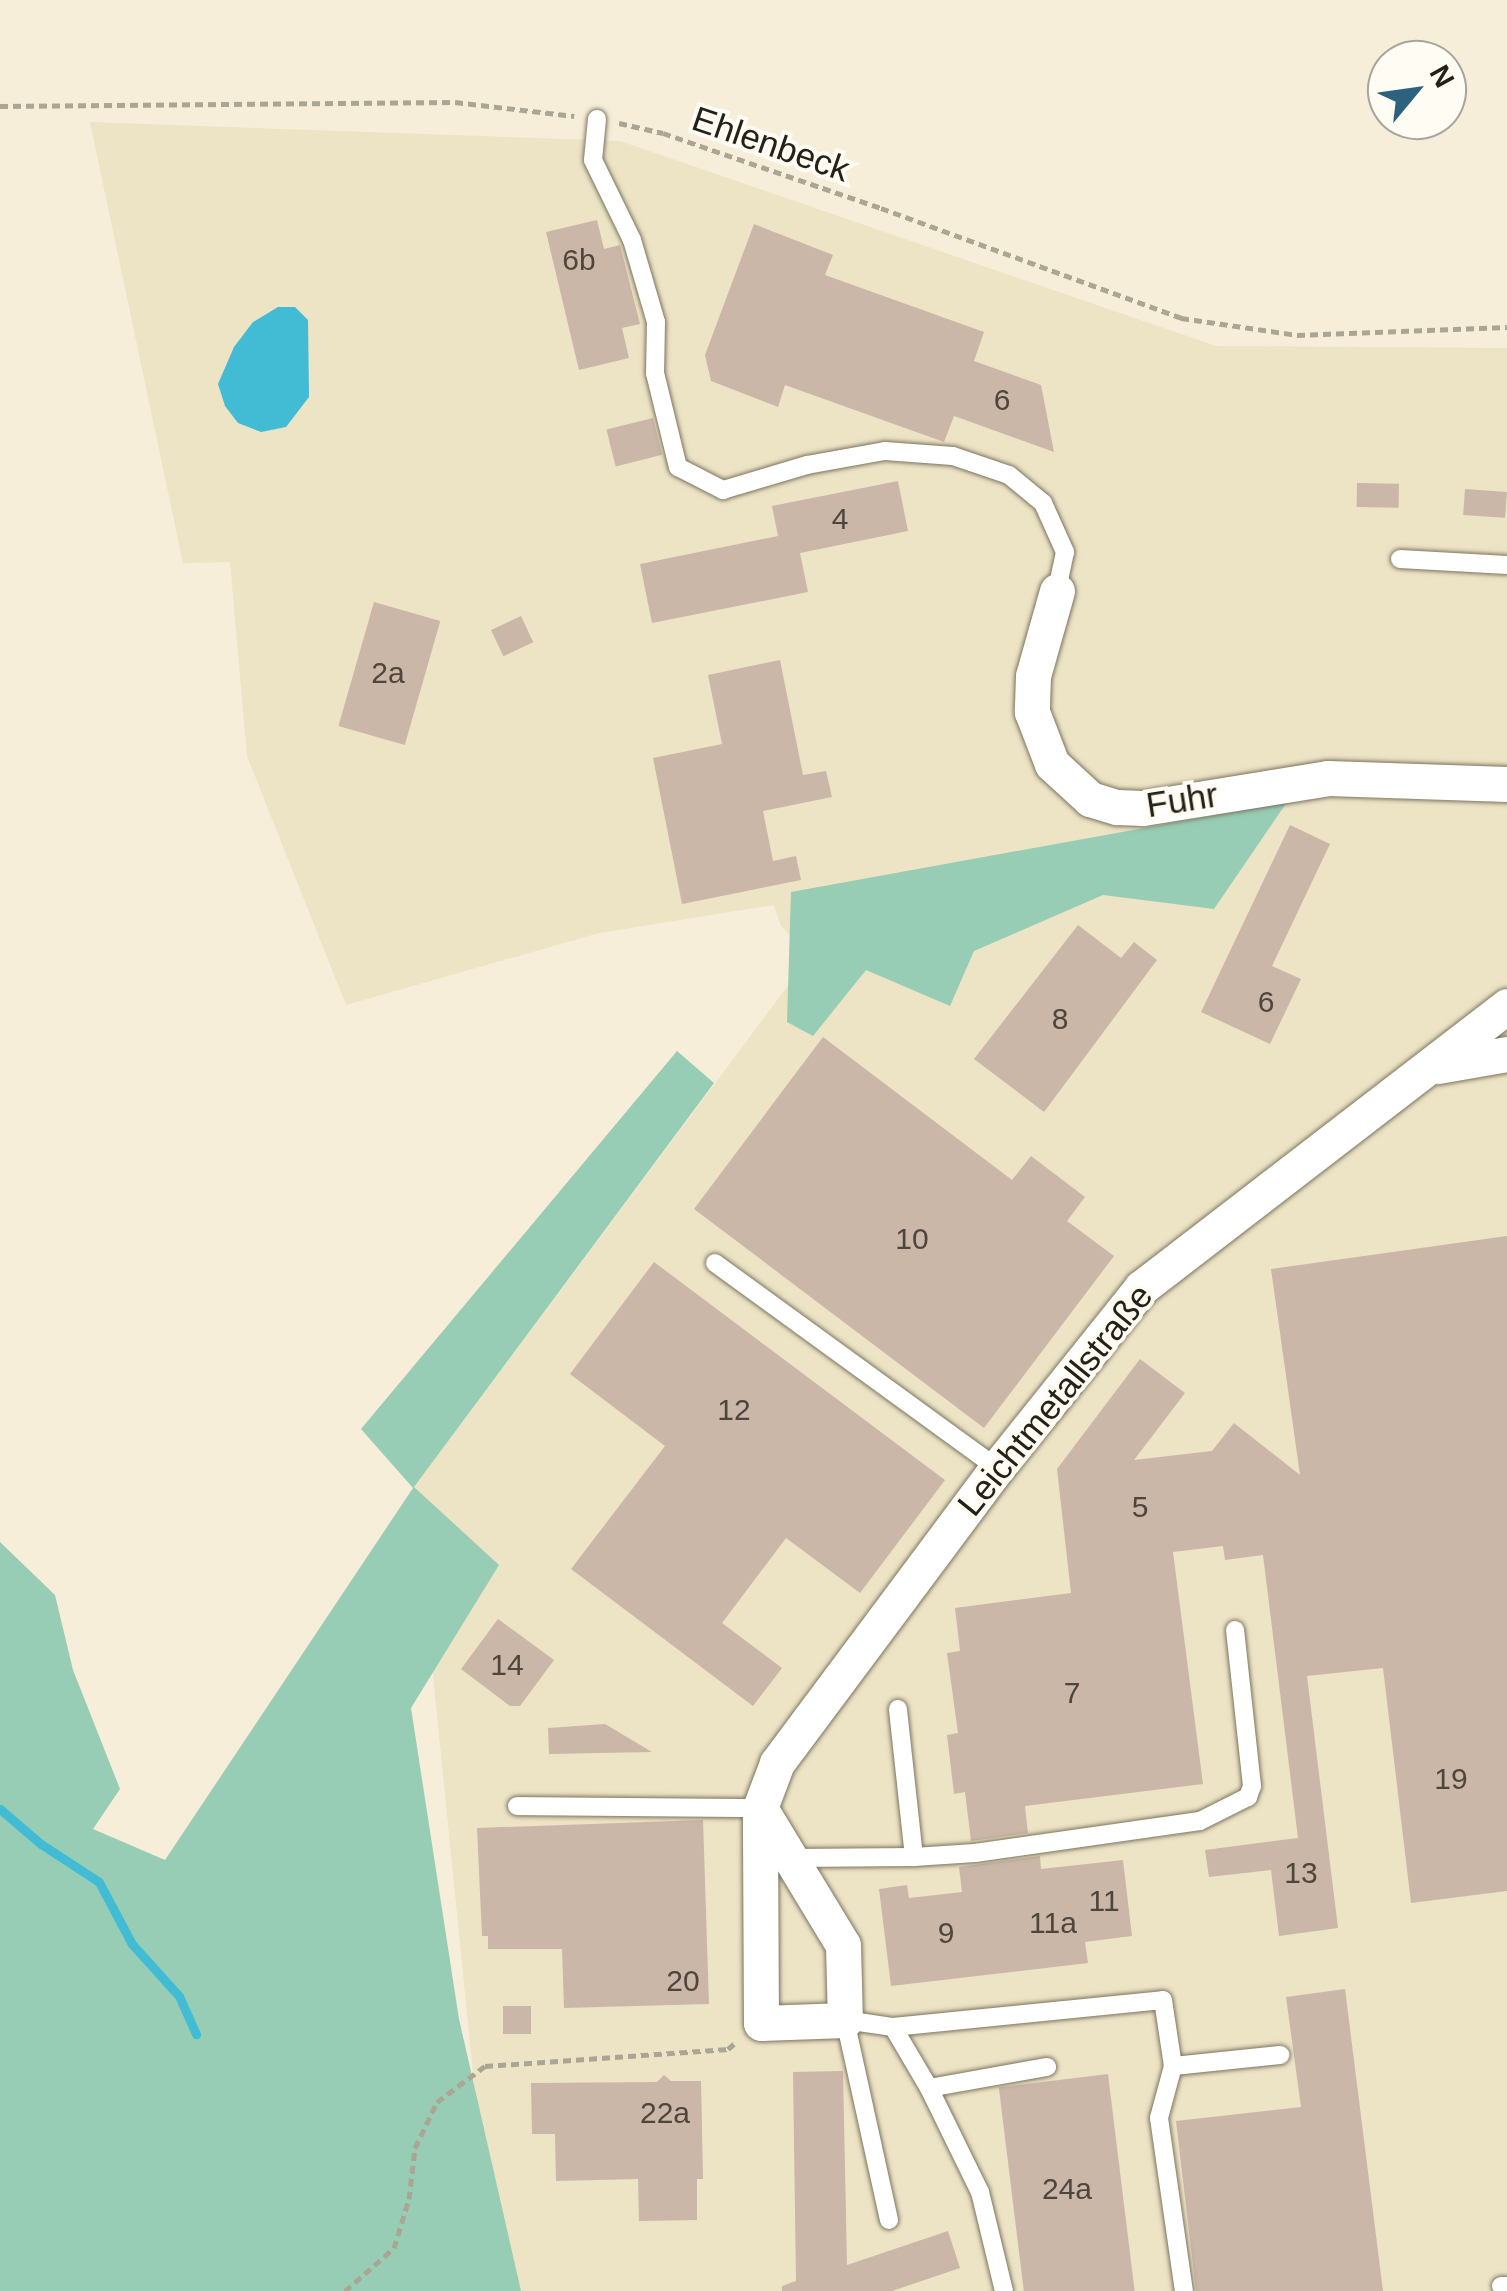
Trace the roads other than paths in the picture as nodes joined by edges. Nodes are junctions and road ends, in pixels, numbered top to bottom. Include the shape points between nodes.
1 (597, 119) road end
2 (1400, 559) dead end
3 (1507, 565) edge
4 (1057, 590) joint
5 (1507, 784) edge
6 (1507, 1006) edge
7 (1507, 1054) edge
8 (1432, 1067) junction
9 (715, 1264) dead end
10 (997, 1468) junction
11 (1234, 1630) dead end
12 (898, 1708) dead end
13 (518, 1806) dead end
14 (760, 1808) junction
15 (914, 1856) junction
16 (793, 1858) junction
17 (845, 2020) junction
18 (893, 2027) junction
19 (1280, 2055) dead end
20 (1173, 2066) junction
21 (1047, 2067) dead end
22 (929, 2088) junction
23 (889, 2220) dead end
24 (1004, 2291) edge
25 (1184, 2291) edge

1 - 4 lane via 594,160 632,240 656,322 654,374 678,467 723,490 885,451 953,456 1009,475 1043,504 1065,552
2 - 3 lane
4 - 5 street, Fuhr via 1030,691 1032,712 1052,764 1090,798 1143,808 1328,778
6 - 8 street, Leichtmetallstraße
7 - 8 street, Leichtmetallstraße
8 - 10 street, Leichtmetallstraße via 1141,1288
9 - 10 lane
10 - 14 street, Leichtmetallstraße via 794,1738
11 - 15 lane via 1248,1798 1200,1822
12 - 15 lane
13 - 14 lane
14 - 16 street
14 - 17 street, Leichtmetallstraße via 761,2023
15 - 16 lane
16 - 17 street via 843,1945
17 - 18 lane
17 - 23 lane
18 - 20 lane via 1163,2000
18 - 22 lane
19 - 20 lane
20 - 25 lane via 1159,2118
21 - 22 lane
22 - 24 lane via 980,2192

